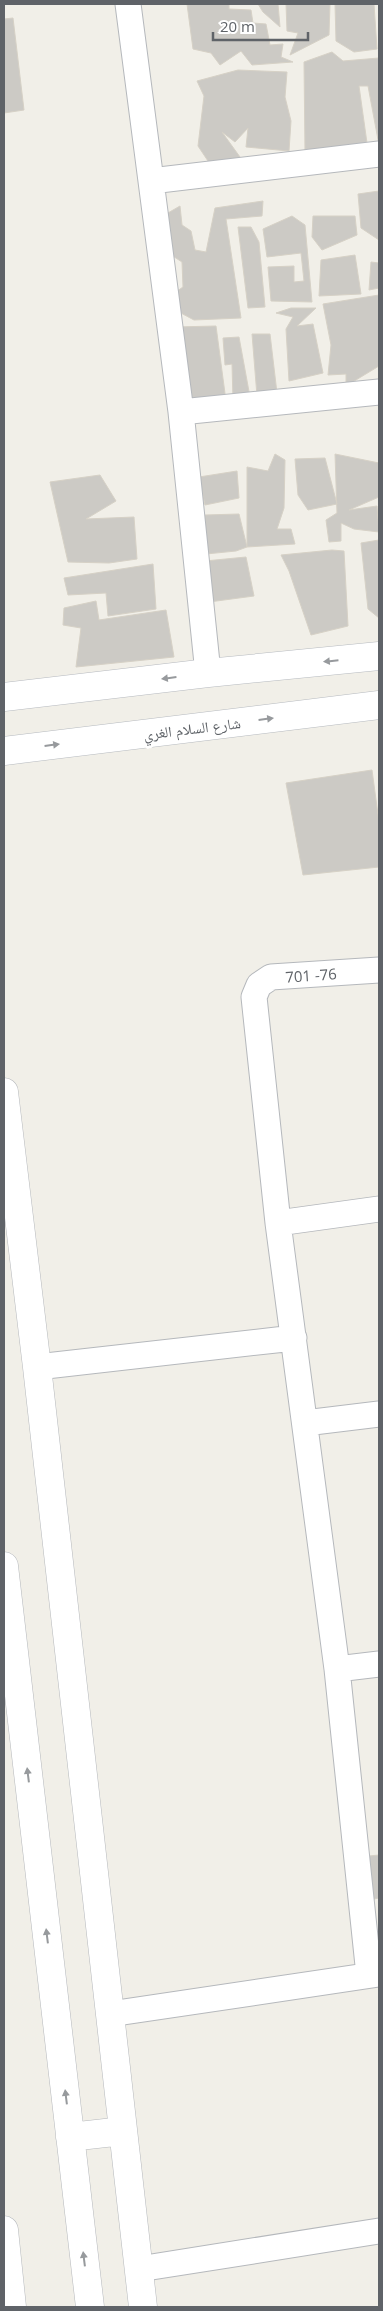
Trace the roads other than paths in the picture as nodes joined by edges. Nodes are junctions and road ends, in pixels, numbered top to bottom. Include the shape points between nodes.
1 (128, 4) edge
2 (379, 154) edge
3 (151, 181) junction
4 (379, 392) edge
5 (182, 412) junction
6 (379, 656) edge
7 (208, 673) junction
8 (4, 698) edge
9 (379, 705) edge
10 (4, 751) edge
11 (379, 970) edge
12 (4, 1092) edge
13 (379, 1209) edge
14 (278, 1223) junction
15 (294, 1338) junction
16 (38, 1366) junction
17 (379, 1414) edge
18 (305, 1423) junction
19 (4, 1566) edge
20 (379, 1664) edge
21 (337, 1669) junction
22 (374, 1975) edge
23 (110, 2014) junction
24 (123, 2130) junction
25 (70, 2137) junction
26 (4, 2230) edge
27 (379, 2231) edge
28 (139, 2269) junction
29 (12, 2307) edge
30 (90, 2307) edge
31 (143, 2307) edge

1 - 3 street
2 - 3 street
3 - 5 street
4 - 5 street
5 - 7 street
6 -> 7 street
7 -> 8 street
10 -> 9 street, شارع السلام الغري
11 - 14 street, 701 -76 via 272,977 259,985 254,997
12 - 16 street
13 - 14 street
14 - 15 street
15 - 16 street
15 - 18 street
16 - 23 street
17 - 18 street
18 - 21 street
25 -> 19 street
20 - 21 street
21 - 22 street
22 - 23 street
23 - 24 street
24 - 25 street
24 - 28 street
30 -> 25 street
26 - 29 street
27 - 28 street
28 - 31 street

